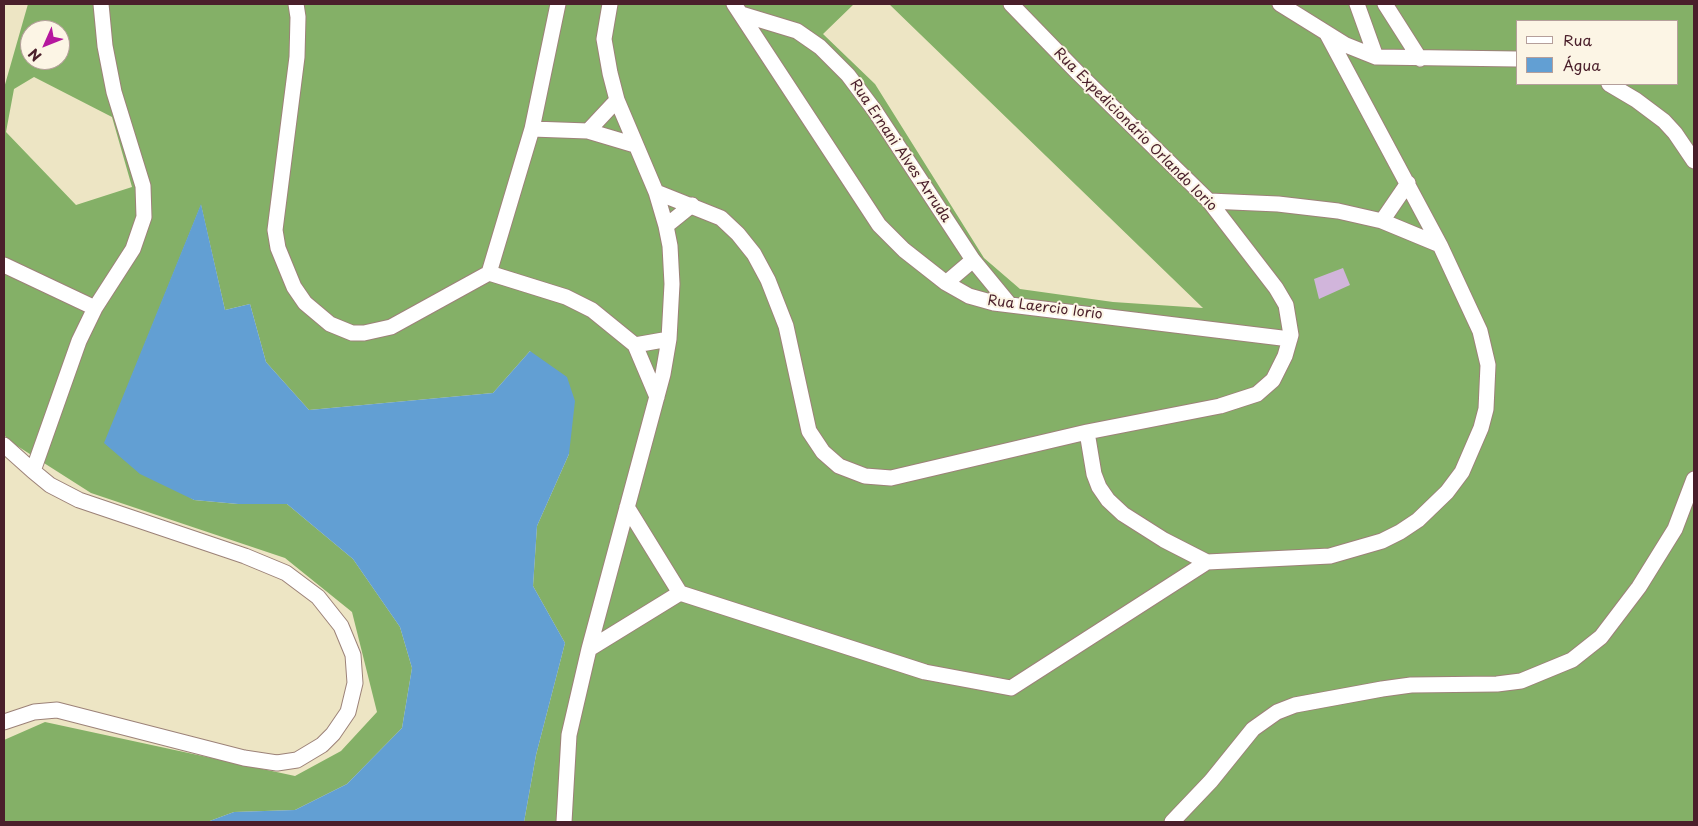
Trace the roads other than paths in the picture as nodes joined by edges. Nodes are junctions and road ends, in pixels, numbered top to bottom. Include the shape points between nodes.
1 (101, 4) edge
2 (296, 4) edge
3 (558, 4) edge
4 (610, 4) edge
5 (1011, 4) edge
6 (1280, 4) edge
7 (1357, 4) edge
8 (1385, 4) edge
9 (737, 9) edge
10 (1328, 34) junction
11 (1376, 56) junction
12 (1420, 58) junction
13 (1516, 59) edge
14 (1612, 85) edge
15 (617, 100) junction
16 (532, 129) junction
17 (588, 130) junction
18 (636, 146) junction
19 (1694, 161) edge
20 (1408, 184) junction
21 (656, 192) junction
22 (1209, 200) junction
23 (692, 205) junction
24 (1382, 221) junction
25 (666, 226) junction
26 (1440, 245) junction
27 (973, 260) junction
28 (4, 265) edge
29 (490, 273) junction
30 (946, 283) junction
31 (1010, 305) junction
32 (95, 308) junction
33 (669, 339) junction
34 (1290, 339) junction
35 (635, 345) junction
36 (657, 397) junction
37 (1087, 432) junction
38 (4, 446) edge
39 (33, 471) junction
40 (1694, 479) edge
41 (627, 507) junction
42 (1206, 562) junction
43 (680, 593) junction
44 (588, 649) junction
45 (4, 722) edge
46 (564, 822) edge
47 (1172, 822) edge

1 - 32 street via 109,70 142,178 145,206 142,226 132,249
2 - 29 street via 297,57 275,230 285,272 305,303 318,316 340,329 352,333 374,333 404,321
3 - 16 street
4 - 15 street via 605,45
5 - 22 street, Rua Expedicionário Orlando Iorio
6 - 10 street
7 - 11 street
8 - 12 street
9 - 27 street, Rua Ernani Alves Arruda via 797,31 834,60 875,111
9 - 30 street, Rua Laercio Iorio via 885,233
10 - 11 street via 1356,50
10 - 20 street
11 - 12 street
12 - 13 street
14 - 19 street via 1664,122
15 - 17 street
15 - 18 street
16 - 17 street
16 - 29 street
17 - 18 street
18 - 21 street
20 - 24 street
20 - 26 street
21 - 23 street
21 - 25 street
22 - 24 street via 1311,208
22 - 34 street, Rua Expedicionário Orlando Iorio via 1281,296 1290,318
23 - 25 street
23 - 37 street via 721,218 761,265 786,326 809,431 823,452 839,466 865,476 891,478
24 - 26 street
25 - 33 street via 672,284
26 - 42 street via 1480,331 1488,365 1486,409 1462,472 1418,520 1382,542 1330,556
27 - 30 street
27 - 31 street, Rua Ernani Alves Arruda
28 - 32 street
29 - 35 street via 580,303 608,321
30 - 31 street, Rua Laercio Iorio via 981,300
31 - 34 street, Rua Laercio Iorio
32 - 39 street via 79,341
33 - 35 street
33 - 36 street
34 - 37 street via 1278,372 1257,394 1220,406
35 - 36 street
36 - 41 street
37 - 42 street via 1098,487 1108,500 1139,525
38 - 39 street
39 - 45 street via 50,485 79,500 286,573 318,597 341,626 353,656 355,683 348,712 333,734 297,760 277,763 244,758 65,711 34,712
40 - 47 street via 1675,529 1640,587 1601,636 1572,660 1521,680 1497,684 1401,687 1295,705 1276,712 1253,729
41 - 43 street
41 - 44 street
42 - 43 street via 1011,688 925,672
43 - 44 street
44 - 46 street via 569,735

